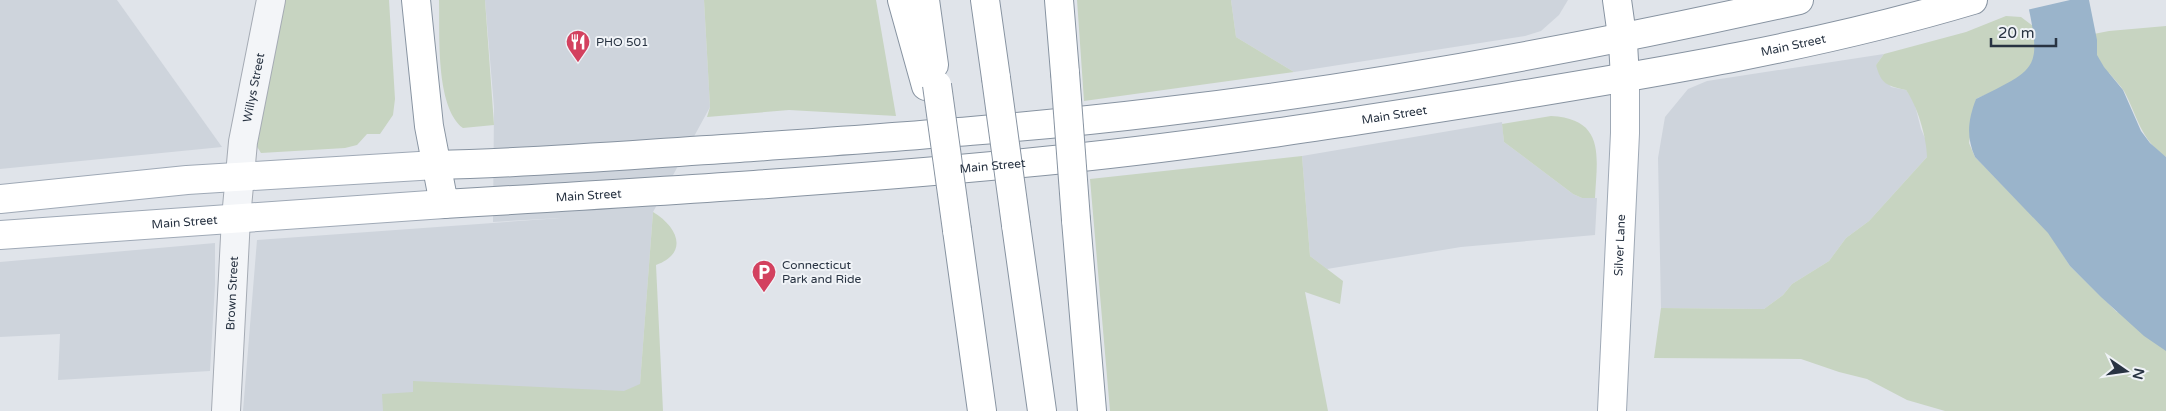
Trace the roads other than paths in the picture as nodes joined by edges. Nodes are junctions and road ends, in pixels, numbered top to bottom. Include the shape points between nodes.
1 (271, 0) edge
2 (416, 0) edge
3 (902, 0) edge
4 (925, 0) edge
5 (985, 0) edge
6 (1059, 0) edge
7 (1617, 0) edge
8 (1799, 0) edge
9 (1974, 0) edge
10 (1622, 38) junction
11 (1625, 78) junction
12 (932, 86) junction
13 (694, 151) junction
14 (436, 165) junction
15 (329, 171) junction
16 (239, 177) junction
17 (691, 188) junction
18 (0, 199) edge
19 (444, 204) junction
20 (332, 212) junction
21 (236, 218) junction
22 (0, 235) edge
23 (226, 411) edge
24 (982, 411) edge
25 (1042, 411) edge
26 (1092, 411) edge
27 (1612, 411) edge

1 - 16 street, Willys Street
2 - 14 main road via 423,81
3 - 12 main road
4 - 12 main road
5 - 25 main road, bridge
6 - 26 main road, bridge
7 - 10 main road, Silver Lane
8 - 10 main road
9 - 11 main road, Main Street via 1822,40
10 - 11 main road, Silver Lane
10 - 13 main road via 1449,70 1186,109 924,135
11 - 17 main road, Main Street via 1147,150 963,168
11 - 27 main road, Silver Lane
12 - 24 main road, bridge via 947,154
13 - 14 main road
13 - 17 main road
14 - 15 main road
14 - 19 main road
15 - 16 main road
15 - 20 main road
16 - 18 main road
16 - 21 street, Brown Street
17 - 19 main road, Main Street
19 - 20 main road, Main Street
20 - 21 main road, Main Street
21 - 22 main road, Main Street
21 - 23 street, Brown Street

